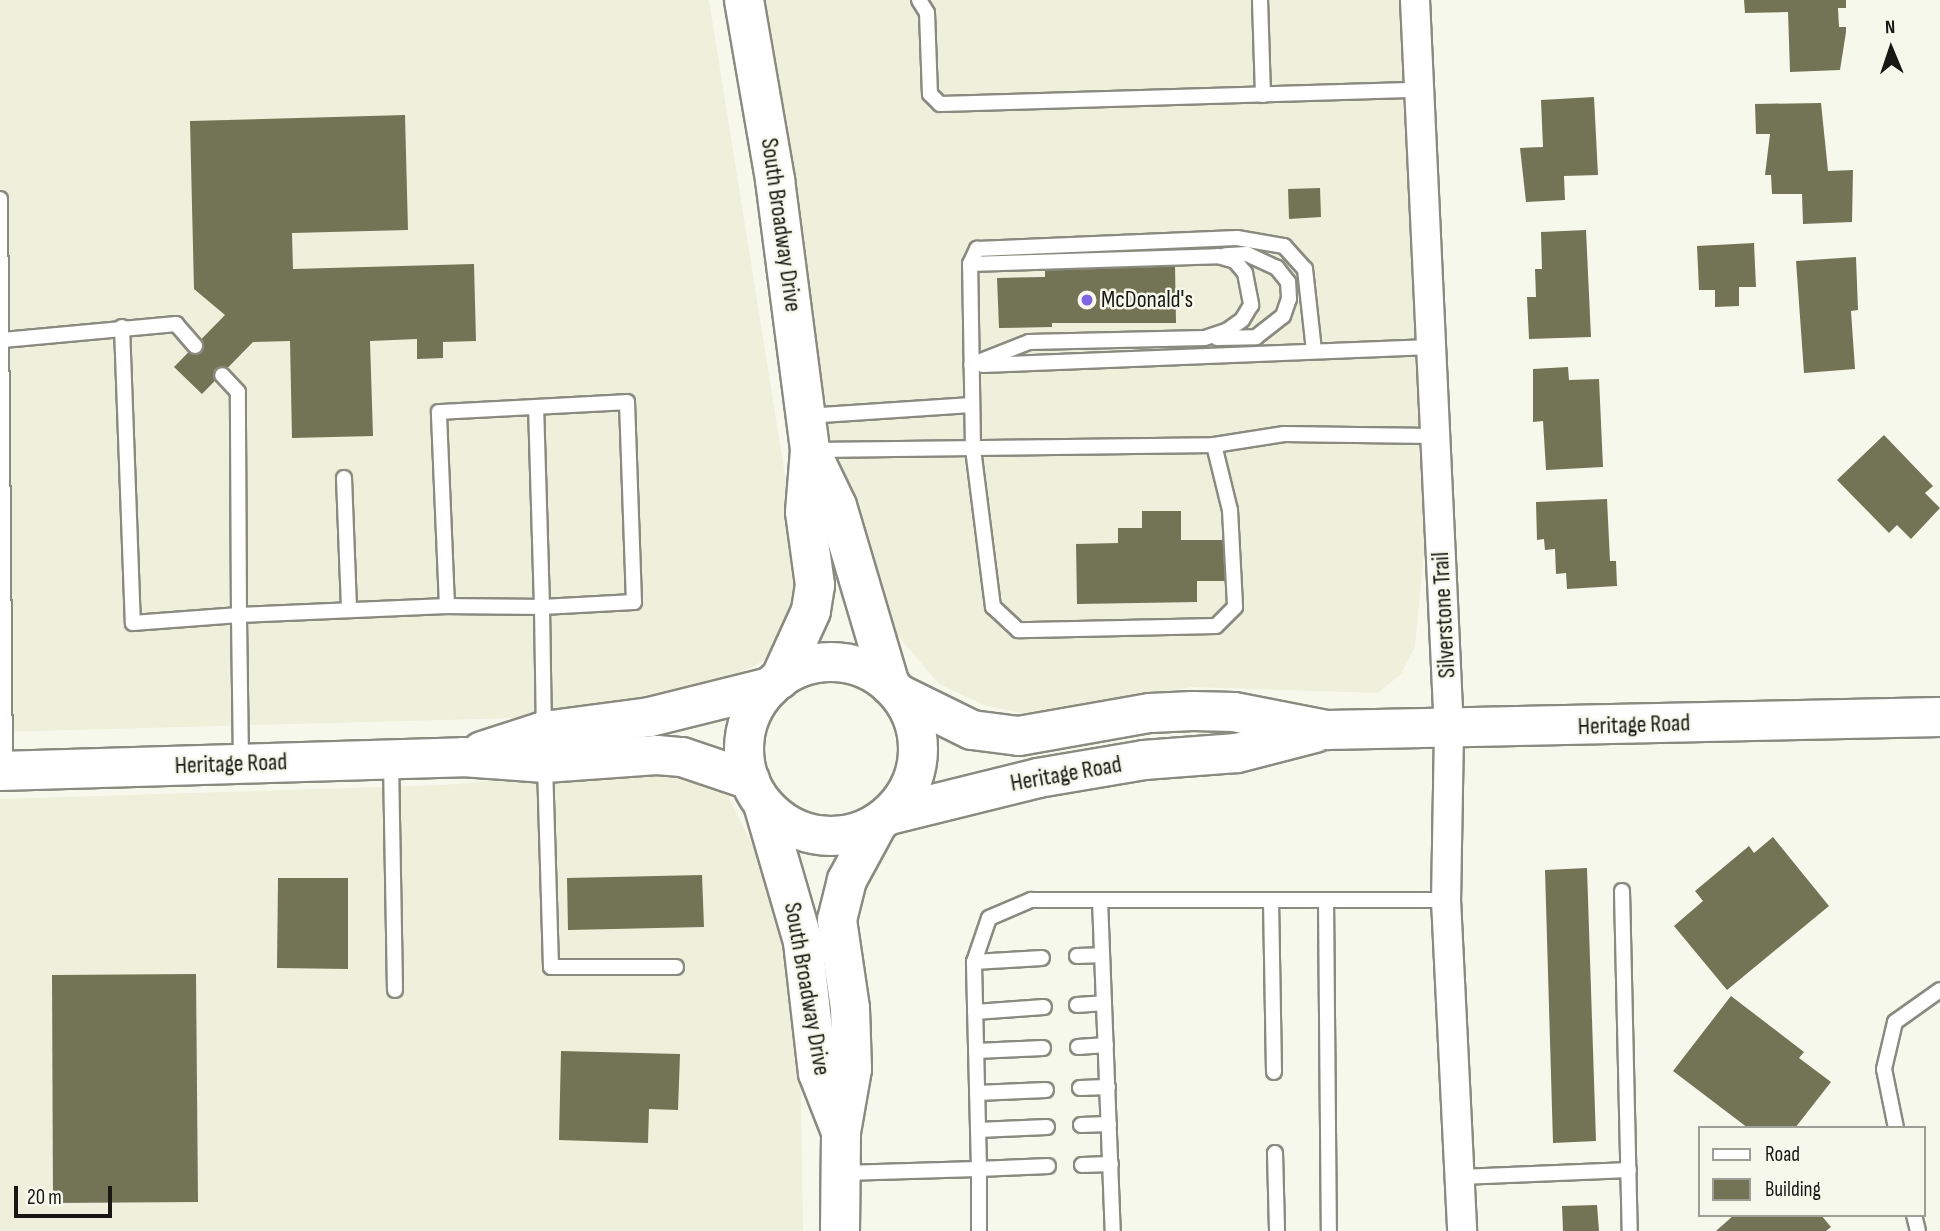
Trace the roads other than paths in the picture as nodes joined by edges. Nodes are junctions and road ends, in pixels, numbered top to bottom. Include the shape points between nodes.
1 (744, 0) edge
2 (919, 0) edge
3 (1260, 0) edge
4 (1415, 0) edge
5 (1419, 90) junction
6 (1264, 95) junction
7 (0, 199) edge
8 (1218, 256) junction
9 (970, 264) junction
10 (122, 327) junction
11 (1205, 338) junction
12 (3, 340) junction
13 (195, 346) dead end
14 (1431, 346) junction
15 (1314, 350) junction
16 (971, 365) junction
17 (222, 375) dead end
18 (972, 405) junction
19 (536, 408) junction
20 (808, 433) junction
21 (1436, 436) junction
22 (1214, 444) junction
23 (973, 448) junction
24 (344, 478) dead end
25 (447, 606) junction
26 (542, 607) junction
27 (348, 609) junction
28 (239, 615) junction
29 (2, 648) edge
30 (775, 683) junction
31 (895, 689) junction
32 (1940, 717) edge
33 (1327, 730) junction
34 (1449, 730) junction
35 (544, 747) junction
36 (391, 760) junction
37 (241, 764) junction
38 (2, 771) edge
39 (756, 792) junction
40 (883, 819) junction
41 (1622, 891) dead end
42 (1100, 900) junction
43 (1270, 900) junction
44 (1326, 900) junction
45 (1446, 900) junction
46 (1102, 954) junction
47 (1077, 956) dead end
48 (1042, 958) dead end
49 (974, 962) junction
50 (676, 967) dead end
51 (395, 990) dead end
52 (1940, 990) edge
53 (1104, 1003) junction
54 (1077, 1005) dead end
55 (1044, 1007) dead end
56 (975, 1012) junction
57 (1106, 1045) junction
58 (1078, 1047) dead end
59 (1043, 1048) dead end
60 (976, 1051) junction
61 (1274, 1072) dead end
62 (1108, 1087) junction
63 (1080, 1088) dead end
64 (1046, 1090) dead end
65 (977, 1093) junction
66 (1109, 1124) junction
67 (1081, 1125) dead end
68 (1896, 1126) edge
69 (1047, 1127) dead end
70 (978, 1130) junction
71 (841, 1132) junction
72 (1275, 1153) dead end
73 (1111, 1164) junction
74 (1082, 1165) dead end
75 (1048, 1166) dead end
76 (979, 1169) junction
77 (1629, 1170) junction
78 (841, 1173) junction
79 (1461, 1177) junction
80 (840, 1231) edge
81 (979, 1231) edge
82 (1113, 1231) edge
83 (1277, 1231) edge
84 (1329, 1231) edge
85 (1462, 1231) edge
86 (1630, 1231) edge

1 - 20 main road, South Broadway Drive via 775,180
2 - 6 lane via 927,13 930,94 940,104
3 - 6 lane
4 - 5 street, Silverstone Trail
5 - 6 lane
5 - 14 street, Silverstone Trail
7 - 12 lane
8 - 9 lane
8 - 11 lane via 1235,261 1245,273 1251,305 1226,331
8 - 11 lane via 1247,254 1277,268 1288,282 1289,299 1283,316 1256,337
9 - 15 lane via 977,248 997,245 1237,238 1284,246 1305,269
9 - 16 lane
10 - 12 lane
10 - 13 lane via 176,324
10 - 28 lane via 133,623
11 - 16 lane via 1028,342
12 - 29 lane
14 - 15 lane
14 - 21 street, Silverstone Trail
15 - 16 lane
16 - 18 lane
17 - 28 lane via 238,392
18 - 20 lane
18 - 23 lane
19 - 25 lane via 439,412
19 - 26 lane
19 - 26 lane via 627,402 634,602
20 - 23 lane
20 - 30 main road, South Broadway Drive via 805,512 815,585 811,611
20 - 31 main road, South Broadway Drive via 837,506
21 - 22 lane via 1284,434
21 - 34 street, Silverstone Trail
22 - 23 lane
22 - 23 lane via 1230,510 1235,607 1216,626 1045,630 1018,630 993,607
24 - 27 lane
25 - 26 lane
25 - 27 lane
26 - 35 lane
27 - 28 lane
28 - 37 lane
29 - 38 lane
30 - 31 main road via 803,667 842,663 867,670
30 - 35 main road, Heritage Road
30 - 39 main road via 755,707 746,731 744,756
31 - 33 main road, Heritage Road via 972,730 996,735 1019,736 1150,713 1193,711 1234,712
31 - 40 main road via 916,730 919,757 906,795
32 - 34 main road, Heritage Road
33 - 34 main road, Heritage Road
33 - 40 main road, Heritage Road via 1237,753 1144,760 1038,778
34 - 45 street, Silverstone Trail
35 - 36 main road, Heritage Road
35 - 39 main road, Heritage Road via 682,757
35 - 50 lane via 551,967
36 - 37 main road, Heritage Road
36 - 51 lane
37 - 38 main road, Heritage Road
39 - 40 main road via 791,827 815,835 840,836
39 - 71 main road, South Broadway Drive via 803,942 818,1073
40 - 71 main road, South Broadway Drive via 847,880 837,920 850,1008 852,1069
41 - 77 lane
42 - 43 lane
42 - 46 lane
42 - 49 lane via 1031,900 989,918
43 - 44 lane
43 - 61 lane
44 - 45 lane
44 - 84 lane
45 - 79 street, Silverstone Trail
46 - 47 lane
46 - 53 lane
48 - 49 lane
49 - 56 lane
52 - 68 lane via 1895,1022 1884,1069
53 - 54 lane
53 - 57 lane
55 - 56 lane
56 - 60 lane
57 - 58 lane
57 - 62 lane
59 - 60 lane
60 - 65 lane
62 - 63 lane
62 - 66 lane
64 - 65 lane
65 - 70 lane
66 - 67 lane
66 - 73 lane
69 - 70 lane
70 - 76 lane
71 - 78 main road, South Broadway Drive
72 - 83 lane
73 - 74 lane
73 - 82 lane
75 - 76 lane
76 - 78 lane
76 - 81 lane
77 - 79 lane
77 - 86 lane
78 - 80 main road, South Broadway Drive
79 - 85 street, Silverstone Trail

